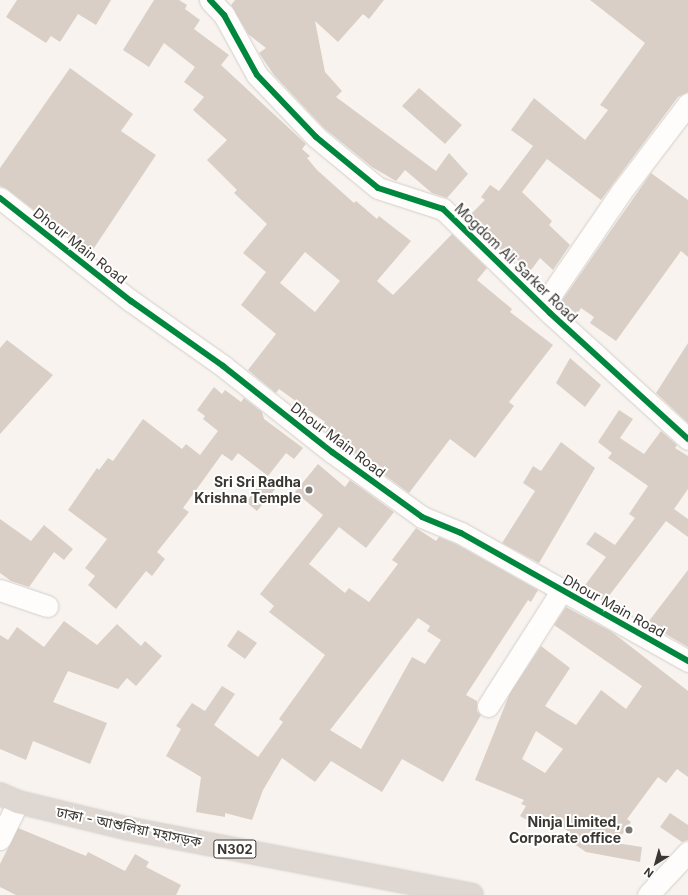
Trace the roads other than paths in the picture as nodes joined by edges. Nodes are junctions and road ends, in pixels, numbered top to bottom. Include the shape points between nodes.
1 (210, 0) edge
2 (688, 104) edge
3 (0, 198) edge
4 (543, 306) junction
5 (688, 439) edge
6 (0, 590) edge
7 (562, 590) junction
8 (47, 606) dead end
9 (688, 661) edge
10 (488, 706) dead end
11 (9, 798) edge
12 (0, 839) edge
13 (688, 852) edge
14 (472, 895) edge
15 (648, 895) edge

1 - 4 street, Mogdom Ali Sarker Road via 224,16 257,75 316,138 378,188 443,209
2 - 4 street via 622,192
3 - 7 street, Dhour Main Road via 131,301 223,366 332,452 422,517 461,532
4 - 5 street, Mogdom Ali Sarker Road
6 - 8 street
7 - 9 street, Dhour Main Road
7 - 10 street
11 - 12 street
11 - 14 highway, ঢাকা - আশুলিয়া মহাসড়ক / N302 via 130,829
13 - 15 street

